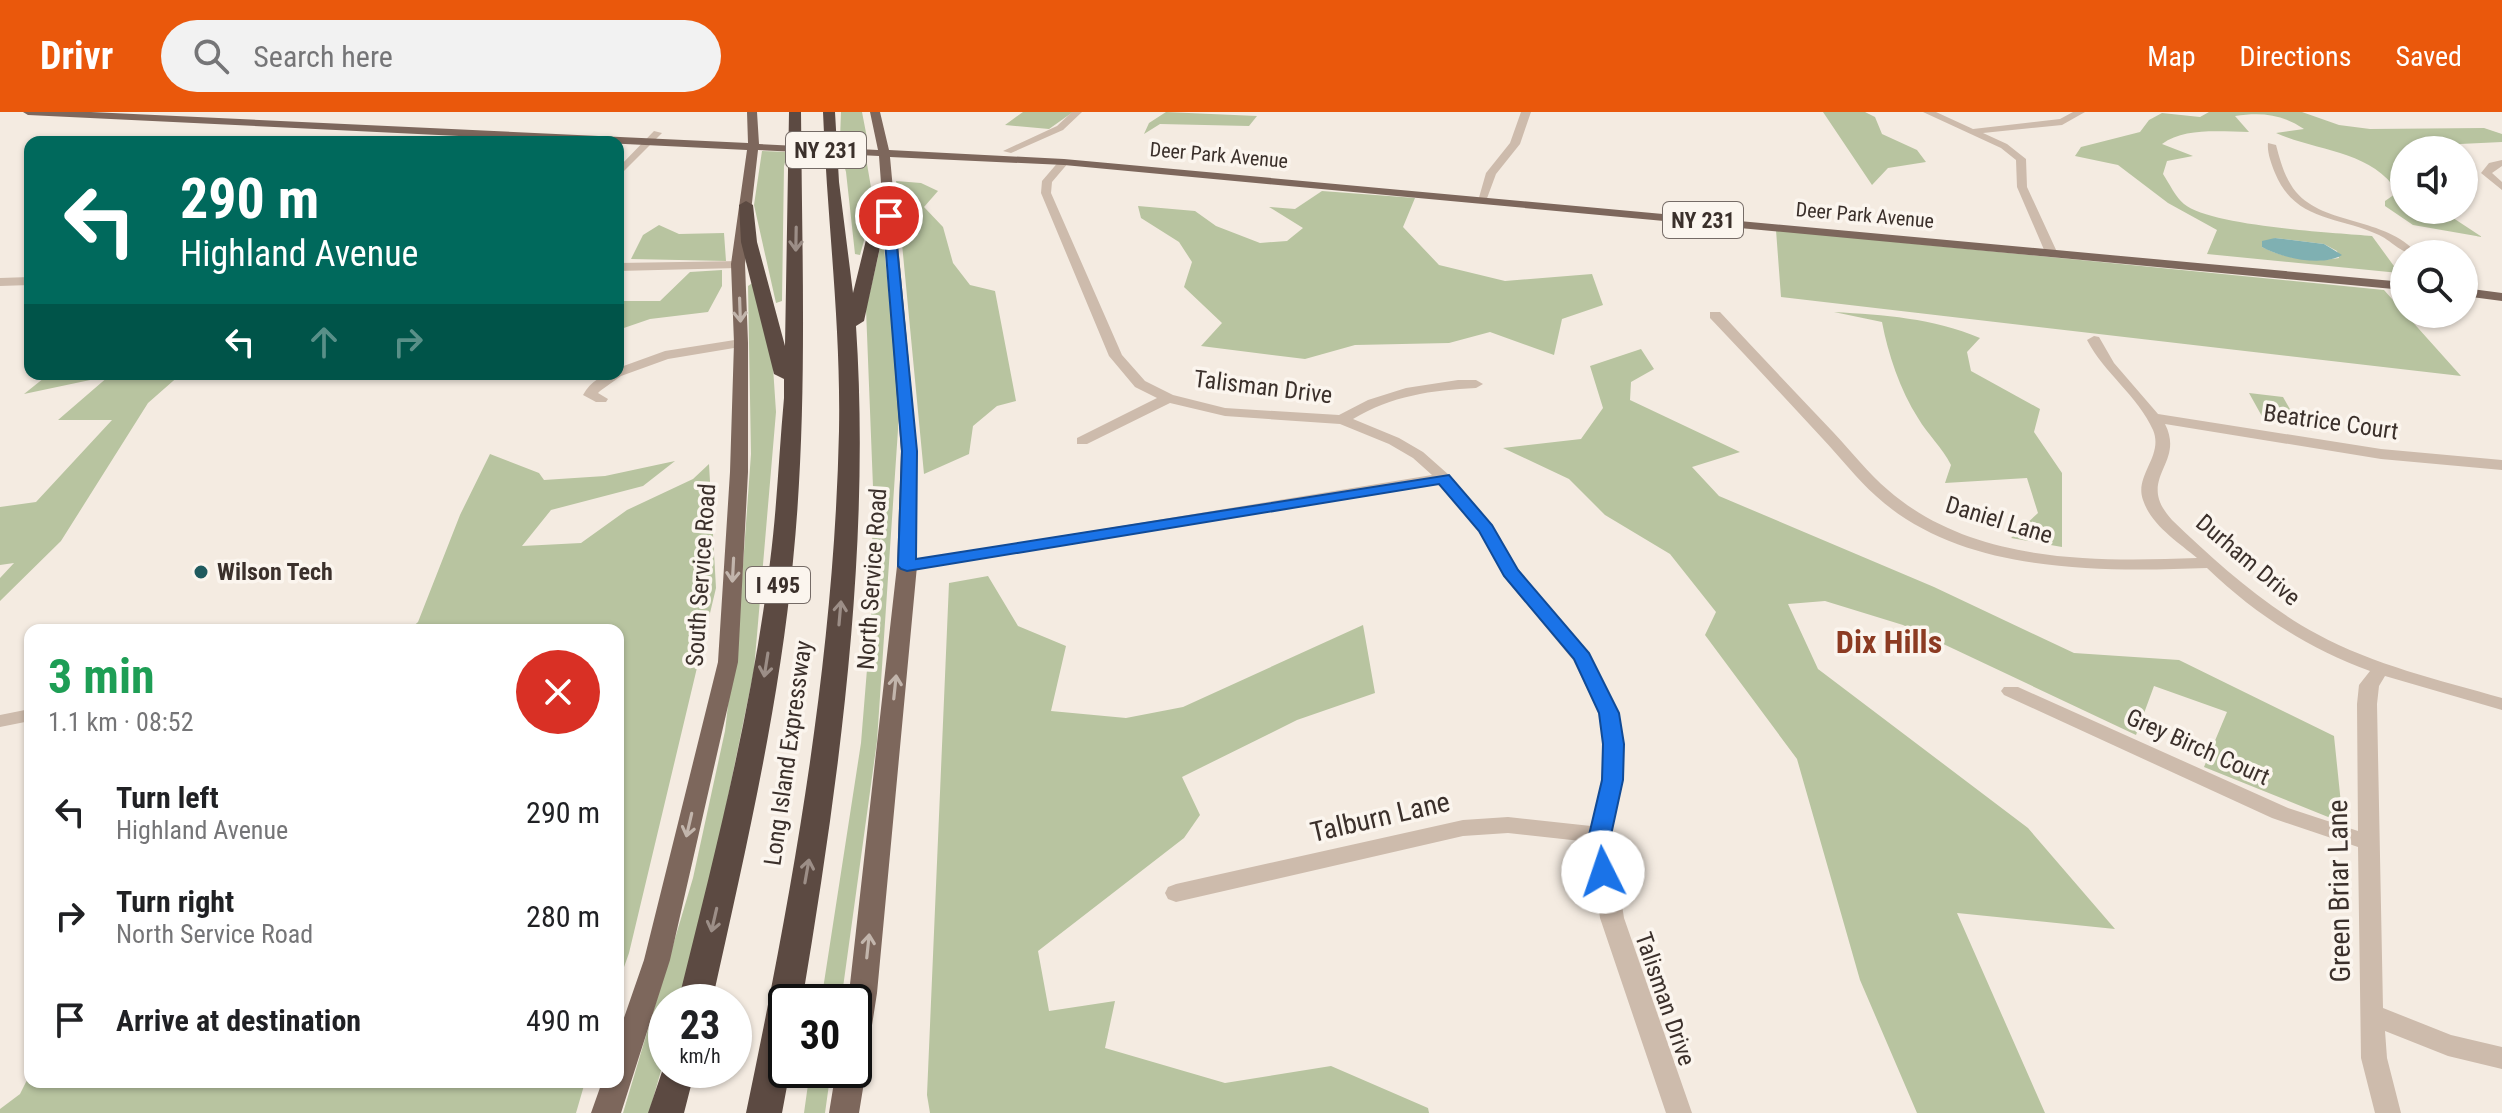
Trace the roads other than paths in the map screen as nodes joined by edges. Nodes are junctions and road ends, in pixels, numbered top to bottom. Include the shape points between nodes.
1 (28, 112) edge
2 (752, 112) edge
3 (795, 112) edge
4 (829, 112) edge
5 (875, 112) edge
6 (1077, 112) edge
7 (1526, 112) edge
8 (1928, 112) edge
9 (2080, 112) edge
10 (171, 114) edge
11 (1973, 131) junction
12 (654, 137) junction
13 (753, 142) junction
14 (2271, 145) dead end
15 (883, 148) junction
16 (1008, 151) junction
17 (1064, 162) junction
18 (2502, 163) edge
19 (624, 165) edge
20 (886, 187) junction
21 (2502, 187) edge
22 (1483, 196) junction
23 (746, 205) junction
24 (2395, 240) edge
25 (2050, 249) junction
26 (738, 264) junction
27 (624, 267) edge
28 (2390, 278) edge
29 (24, 281) edge
30 (0, 282) edge
31 (2390, 285) edge
32 (2478, 287) edge
33 (2502, 290) edge
34 (2478, 294) edge
35 (2502, 297) edge
36 (1715, 315) dead end
37 (848, 333) junction
38 (2094, 340) dead end
39 (741, 343) junction
40 (624, 371) edge
41 (607, 380) edge
42 (1476, 384) dead end
43 (1168, 398) junction
44 (601, 399) dead end
45 (2154, 418) junction
46 (1342, 420) junction
47 (1082, 441) dead end
48 (2502, 465) edge
49 (790, 469) junction
50 (1443, 478) junction
51 (2211, 563) junction
52 (907, 566) junction
53 (2381, 669) junction
54 (2011, 691) dead end
55 (2502, 704) edge
56 (24, 716) edge
57 (0, 721) edge
58 (1600, 835) junction
59 (2367, 842) junction
60 (1176, 893) dead end
61 (699, 984) edge
62 (864, 984) edge
63 (2371, 1014) junction
64 (2502, 1058) edge
65 (624, 1059) edge
66 (614, 1088) edge
67 (673, 1088) edge
68 (848, 1088) edge
69 (606, 1113) edge
70 (666, 1113) edge
71 (764, 1113) edge
72 (844, 1113) edge
73 (1679, 1113) edge
74 (2388, 1113) edge

1 - 10 main road, Deer Park Avenue / NY 231
2 - 13 main road, South Service Road
3 -> 49 highway, Long Island Expressway / I 495
4 - 37 highway, Long Island Expressway / I 495
5 - 15 main road, North Service Road
6 - 16 street via 1060,128
7 - 22 street via 1515,144 1491,173
8 - 11 street
9 - 11 street via 2062,122
10 - 12 main road, Deer Park Avenue / NY 231
11 - 25 street via 2021,159 2022,187
12 - 13 main road, Deer Park Avenue / NY 231
12 - 19 street
13 - 15 main road, Deer Park Avenue / NY 231
13 - 23 main road, South Service Road
14 - 24 street via 2288,189 2299,201
15 - 16 main road, Deer Park Avenue / NY 231
15 - 17 main road, Deer Park Avenue / NY 231
15 - 20 main road, North Service Road
16 - 22 main road, Deer Park Avenue / NY 231
17 - 22 main road, Deer Park Avenue / NY 231
17 - 43 street, Talisman Drive via 1047,181 1046,193 1116,356 1140,384
18 - 21 street via 2486,173
20 - 37 highway via 859,314
20 - 52 main road, North Service Road via 909,451
22 - 25 main road, Deer Park Avenue / NY 231
23 - 26 main road, South Service Road
23 - 49 highway via 749,242 779,349
25 - 28 main road, Deer Park Avenue / NY 231
25 - 31 main road, Deer Park Avenue / NY 231
26 - 27 street
26 -> 39 main road, South Service Road
29 - 30 street
32 - 33 main road
34 - 35 main road
36 - 51 street, Daniel Lane via 1883,494 1912,516 1981,545 2066,565
71 -> 37 highway, Long Island Expressway / I 495 via 812,845 835,678 845,554
38 - 45 street via 2111,372
39 - 40 street via 665,355
39 -> 65 main road, South Service Road via 728,662 657,960
41 - 44 street via 590,395
42 - 46 street via 1399,393 1361,406
43 - 46 street, Talisman Drive via 1225,412
43 - 47 street
45 - 48 street, Beatrice Court via 2381,454
45 - 51 street, Durham Drive via 2165,449 2149,486 2151,501
46 - 50 street, Talisman Drive via 1394,441
49 -> 61 highway, Long Island Expressway / I 495 via 763,685
50 - 52 street
50 - 58 street, Talisman Drive via 1486,529 1510,573 1582,658 1597,685 1614,744
51 - 53 street, Durham Drive via 2286,624
62 -> 52 main road, North Service Road
53 - 55 street, Durham Drive
53 - 59 street, Green Briar Lane via 2369,685 2367,704
54 - 59 street, Grey Birch Court via 2280,813
56 - 57 street
58 - 60 street, Talburn Lane via 1508,825 1463,828
58 - 73 street, Talisman Drive via 1612,918
59 - 63 street, Green Briar Lane
63 - 64 street via 2448,1045
63 - 74 street, Green Briar Lane via 2374,1058
66 - 69 main road, South Service Road
67 - 70 highway
68 - 72 main road

